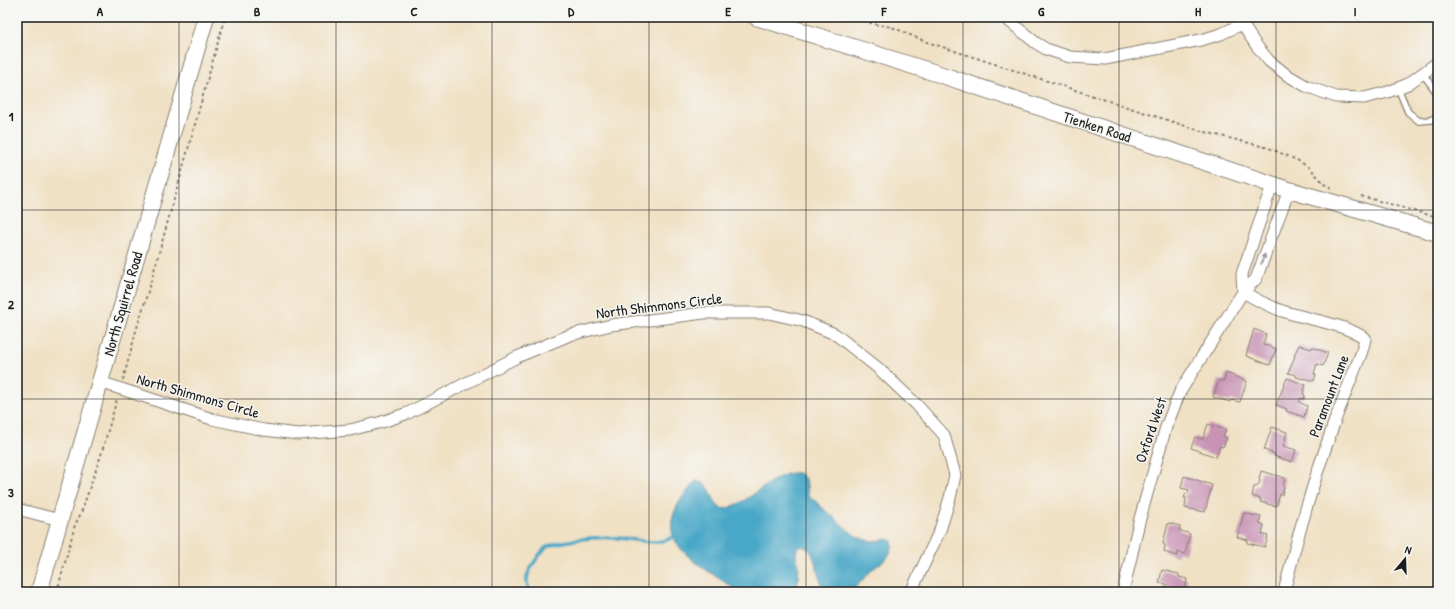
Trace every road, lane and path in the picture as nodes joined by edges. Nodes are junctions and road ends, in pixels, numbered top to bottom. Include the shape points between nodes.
1 (206, 17) edge
2 (225, 17) edge
3 (756, 17) edge
4 (852, 17) edge
5 (1004, 17) edge
6 (1246, 21) edge
7 (1438, 62) edge
8 (1423, 74) junction
9 (1398, 88) junction
10 (1438, 94) edge
11 (1438, 115) edge
12 (1272, 185) junction
13 (1333, 188) dead end
14 (1289, 190) junction
15 (1354, 194) dead end
16 (1438, 216) edge
17 (1438, 233) edge
18 (1243, 292) junction
19 (100, 382) junction
20 (122, 382) dead end
21 (118, 397) dead end
22 (17, 509) edge
23 (60, 520) junction
24 (39, 592) edge
25 (57, 592) edge
26 (911, 592) edge
27 (1123, 592) edge
28 (1284, 592) edge

1 - 19 street, North Squirrel Road
2 - 20 path
3 - 12 street, Tienken Road via 939,74
4 - 13 path via 892,27 924,41 1201,131 1269,148 1310,168 1324,184
5 - 6 street via 1046,49 1070,57 1087,59 1105,59 1201,40 1221,34
6 - 9 street via 1256,45 1269,61 1287,76 1306,86 1336,97 1364,98
7 - 8 street
8 - 9 street
8 - 10 lane
9 - 11 lane via 1408,112 1419,121 1431,120
12 - 14 street, Tienken Road
12 - 18 street via 1242,274
14 - 17 street, Tienken Road
18 -> 14 street, Oxford West via 1256,279
15 - 16 path
18 - 27 street, Oxford West via 1180,392 1166,427 1139,522
18 - 28 street, Paramount Lane via 1282,311 1354,331 1366,338 1364,351 1337,414 1317,473
19 - 23 street, North Squirrel Road
19 - 26 street, North Shimmons Circle via 212,419 264,430 298,434 350,430 408,413 517,357 570,335 604,326 704,313 769,313 803,321 836,334 878,368 944,435 955,475 940,530
21 - 25 path via 96,470 75,525
22 - 23 street
23 - 24 street, North Squirrel Road

